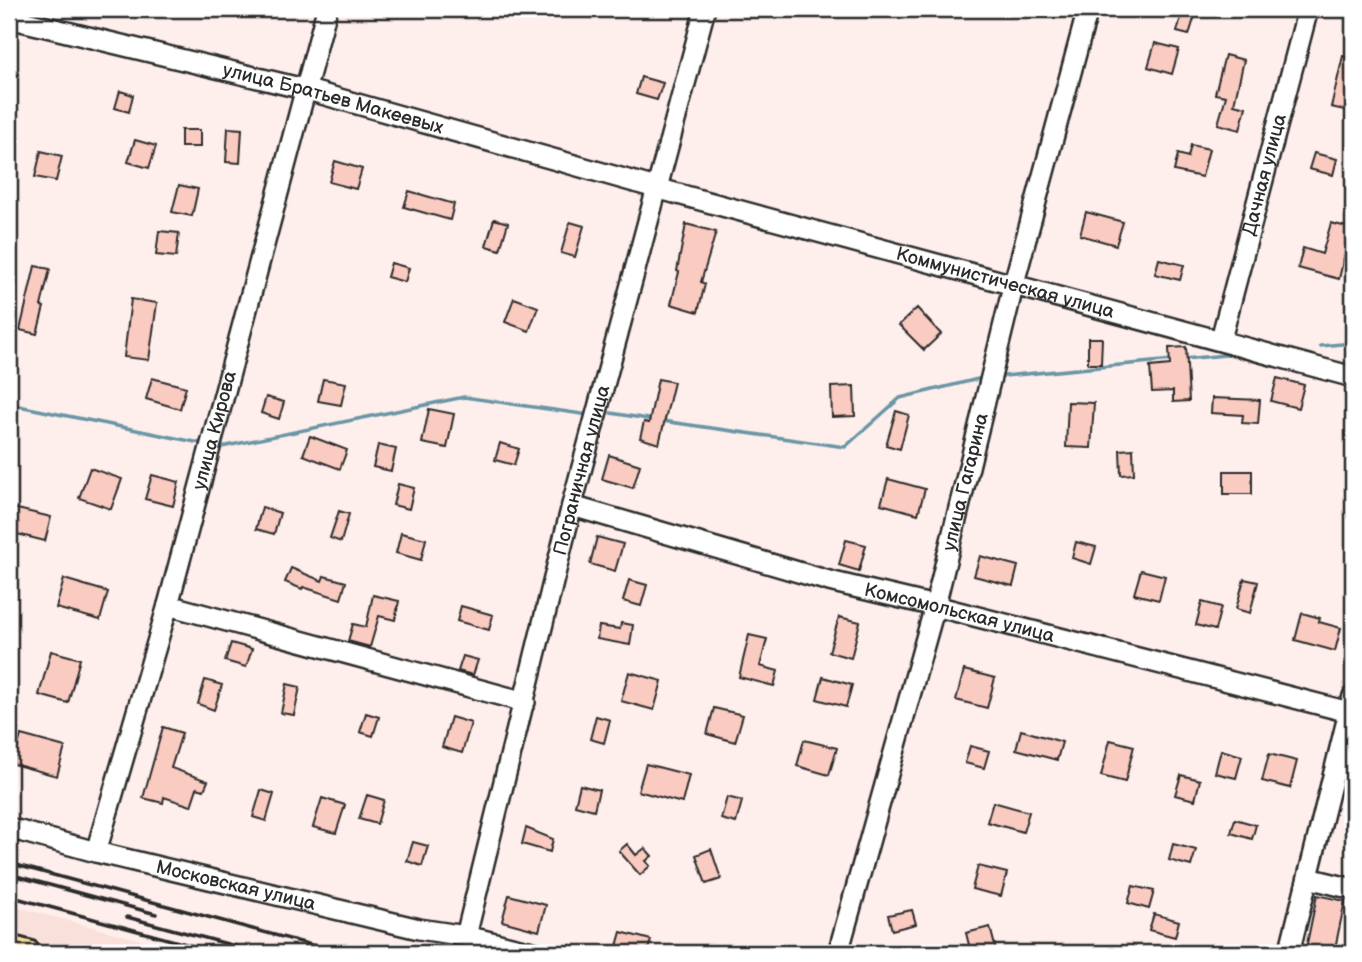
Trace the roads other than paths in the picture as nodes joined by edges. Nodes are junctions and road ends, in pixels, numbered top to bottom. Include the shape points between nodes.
1 (327, 9) edge
2 (705, 9) edge
3 (1088, 9) edge
4 (1308, 9) edge
5 (9, 18) edge
6 (304, 89) junction
7 (656, 188) junction
8 (1014, 283) junction
9 (1221, 339) junction
10 (1353, 377) edge
11 (572, 506) junction
12 (168, 605) junction
13 (936, 606) junction
14 (525, 702) junction
15 (1351, 704) edge
16 (9, 828) edge
17 (96, 852) junction
18 (1308, 878) junction
19 (1353, 889) edge
20 (466, 936) junction
21 (9, 948) edge
22 (29, 953) edge
23 (536, 953) edge
24 (838, 953) edge
25 (1289, 953) edge

1 - 6 street, улица Кирова
2 - 7 street, Пограничная улица
3 - 8 street, улица Гагарина
4 - 9 street, Дачная улица
5 - 6 street, улица Братьев Макеевых
6 - 7 street, улица Братьев Макеевых
6 - 12 street, улица Кирова
7 - 8 street, Коммунистическая улица
7 - 11 street, Пограничная улица
8 - 9 street, Коммунистическая улица
8 - 13 street, улица Гагарина
9 - 10 street, Коммунистическая улица
11 - 13 street, Комсомольская улица via 829,581
11 - 14 street, Пограничная улица
12 - 14 street
12 - 17 street, улица Кирова
13 - 15 street, Комсомольская улица
13 - 24 street, улица Гагарина
14 - 20 street, Пограничная улица
15 - 18 street
16 - 17 street, Московская улица
17 - 20 street, Московская улица via 419,929
18 - 19 street
18 - 25 street
20 - 23 street, Московская улица
21 - 22 main road

